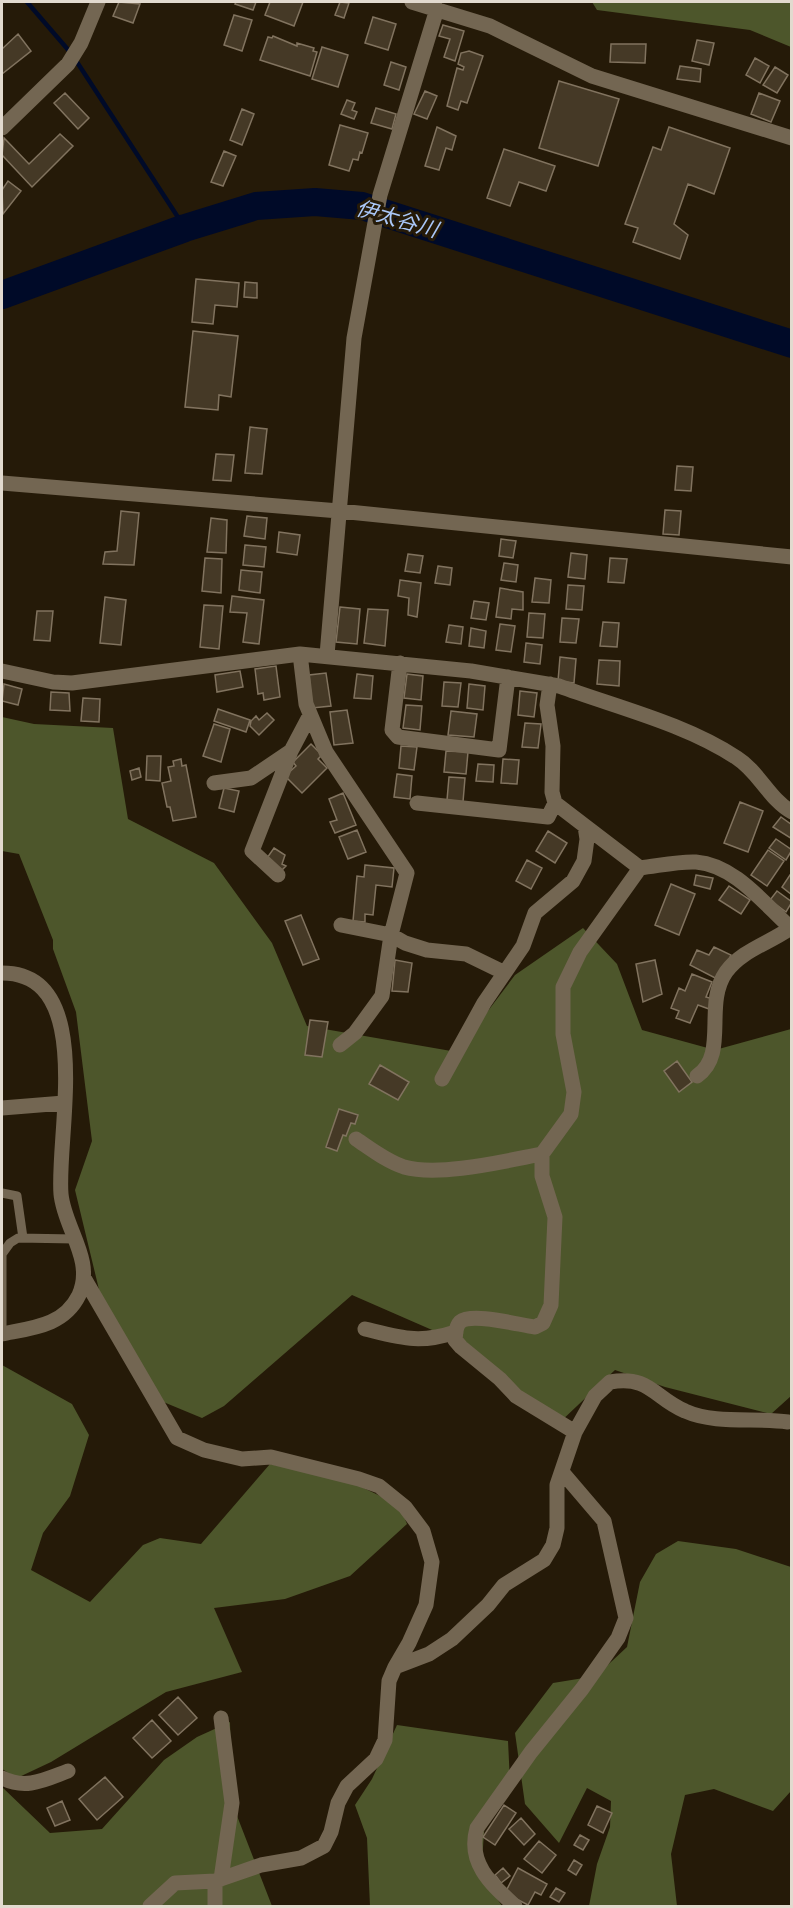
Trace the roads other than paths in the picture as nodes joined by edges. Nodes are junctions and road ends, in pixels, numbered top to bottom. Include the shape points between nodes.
1 (98, 2) edge
2 (412, 2) edge
3 (437, 9) junction
4 (2, 128) edge
5 (792, 138) edge
6 (2, 483) edge
7 (339, 511) junction
8 (792, 557) edge
9 (300, 654) junction
10 (327, 655) junction
11 (400, 663) junction
12 (2, 671) edge
13 (508, 676) junction
14 (550, 684) junction
15 (310, 714) junction
16 (291, 751) junction
17 (214, 783) dead end
18 (417, 803) dead end
19 (555, 803) junction
20 (792, 812) edge
21 (585, 826) junction
22 (640, 868) junction
23 (278, 874) dead end
24 (341, 925) dead end
25 (791, 928) edge
26 (391, 935) junction
27 (503, 972) junction
28 (2, 973) edge
29 (340, 1046) dead end
30 (697, 1076) dead end
31 (442, 1079) dead end
32 (64, 1103) junction
33 (2, 1108) edge
34 (356, 1139) dead end
35 (542, 1154) junction
36 (2, 1193) edge
37 (23, 1238) junction
38 (75, 1239) junction
39 (84, 1278) junction
40 (365, 1329) dead end
41 (456, 1332) junction
42 (2, 1334) edge
43 (788, 1422) dead end
44 (575, 1432) junction
45 (563, 1473) junction
46 (395, 1667) junction
47 (222, 1718) dead end
48 (68, 1771) dead end
49 (2, 1778) edge
50 (218, 1880) junction
51 (150, 1906) edge
52 (215, 1906) edge
53 (515, 1906) edge

1 - 4 street via 73,58
2 - 3 street
3 - 5 street via 490,26 592,76
3 - 7 street via 373,228 354,338
6 - 7 street
7 - 8 street
7 - 10 street
9 - 10 street
9 - 12 street via 72,683
9 - 15 street
10 - 11 street
11 - 13 street
11 - 13 street via 392,730 398,737 499,750
13 - 14 street
14 - 19 street
14 - 20 street via 716,744 749,765 782,807
15 - 16 street
15 - 26 street via 326,752 407,873
16 - 17 street via 251,778
16 - 23 street via 252,851
18 - 19 street via 548,817
19 - 21 street
21 - 22 street
21 - 27 street via 584,861 573,881 535,914 523,946
22 - 25 street via 696,862 721,869
22 - 35 street via 580,952 563,987 563,1034 574,1092 571,1114
24 - 26 street
25 - 30 street via 742,955 726,973 713,1015 715,1050 705,1070
26 - 27 street via 427,950 466,954
26 - 29 street via 382,996 355,1033
27 - 31 street
28 - 32 street via 13,973 39,984 57,1011 66,1064
32 - 33 street
32 - 38 street via 61,1194
34 - 35 street via 406,1167 469,1167
35 - 41 street via 542,1176 555,1217 551,1305 543,1323 535,1327 472,1317 462,1321
36 - 37 lane via 17,1196
37 - 38 lane
37 - 42 lane via 10,1243 2,1254
38 - 39 street
39 - 42 street via 80,1293 61,1317 42,1327
39 - 46 street via 177,1438 204,1450 242,1459 271,1457 358,1479 379,1486 405,1507 423,1531 432,1562 426,1605
40 - 41 street via 400,1338 430,1340
41 - 44 street via 455,1340 461,1347 516,1396
43 - 44 street via 711,1417 685,1411 648,1386 624,1379 610,1382 595,1396
44 - 45 street
45 - 46 street via 557,1485 557,1528 544,1560 504,1586 452,1639 429,1654
45 - 53 street via 604,1521 626,1618 618,1638 582,1689 477,1828 473,1843 476,1859 483,1873
46 - 50 street via 389,1681 385,1740 376,1759 347,1786 324,1846 301,1858 261,1865
47 - 50 street via 232,1803
48 - 49 street via 30,1785
50 - 51 street via 175,1883
50 - 52 street

